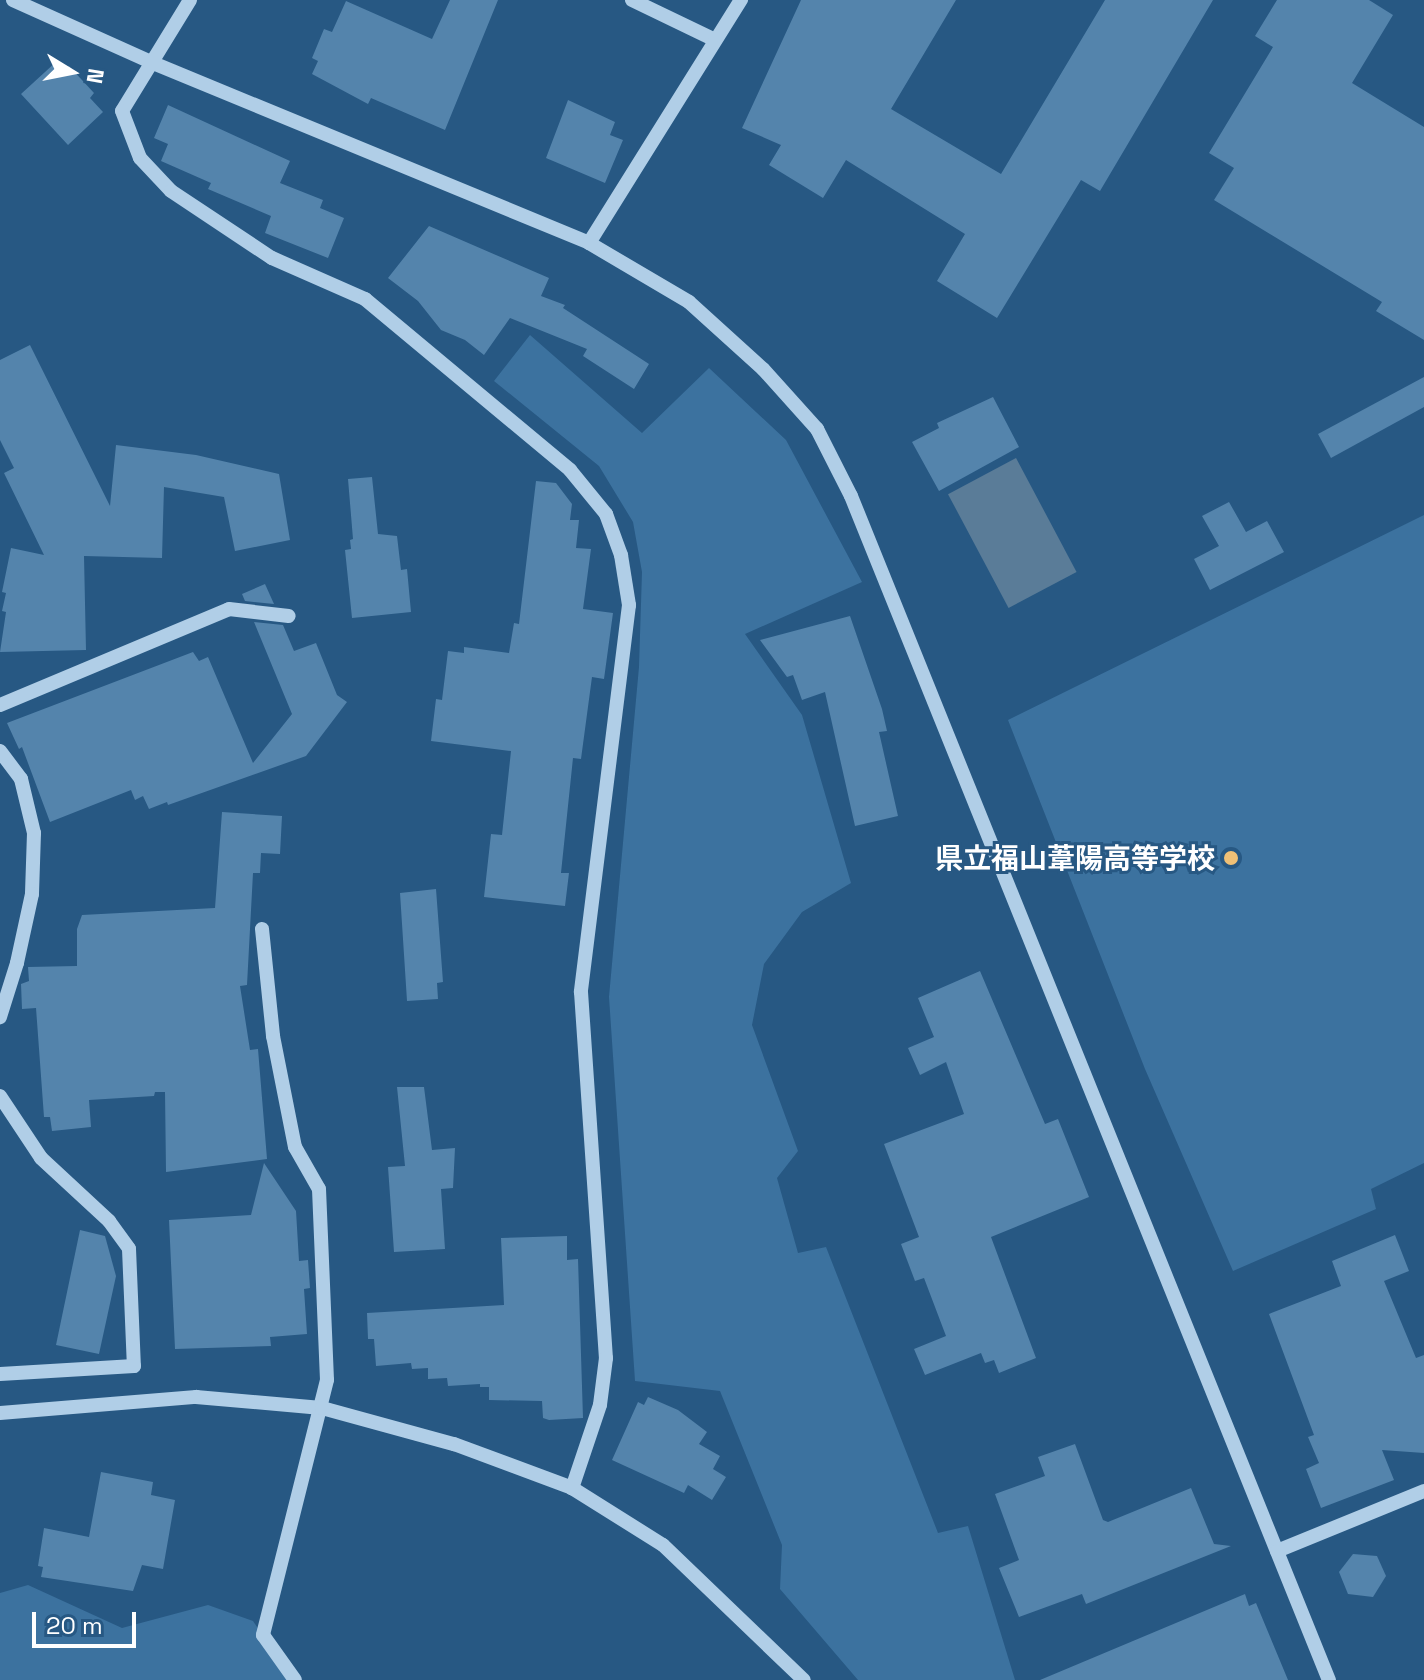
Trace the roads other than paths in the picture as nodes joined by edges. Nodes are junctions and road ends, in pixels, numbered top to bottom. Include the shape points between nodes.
1 (13, 0) edge
2 (190, 0) edge
3 (632, 0) edge
4 (741, 0) edge
5 (715, 40) junction
6 (153, 63) junction
7 (589, 243) junction
8 (289, 616) dead end
9 (0, 705) edge
10 (0, 751) edge
11 (262, 929) dead end
12 (0, 1017) edge
13 (0, 1096) edge
14 (0, 1374) edge
15 (322, 1408) junction
16 (0, 1413) edge
17 (572, 1488) junction
18 (1424, 1491) edge
19 (1277, 1551) junction
20 (295, 1680) edge
21 (804, 1680) edge
22 (1329, 1680) edge

1 - 6 street
2 - 6 street
3 - 5 street
4 - 5 street
5 - 7 street
6 - 7 street
6 - 17 street via 122,111 140,158 171,191 272,258 365,299 570,470 606,514 621,555 629,605 581,992 606,1358 600,1405
7 - 19 street via 689,302 763,369 817,429 851,496
8 - 9 street via 229,609
10 - 12 street via 21,779 34,833 32,894
11 - 15 street via 273,1036 295,1147 319,1189 327,1380
13 - 14 street via 41,1158 109,1221 129,1249 134,1366
15 - 16 street via 196,1397
15 - 17 street via 454,1444
15 - 20 street via 263,1635
17 - 21 street via 663,1545
18 - 19 street
19 - 22 street

